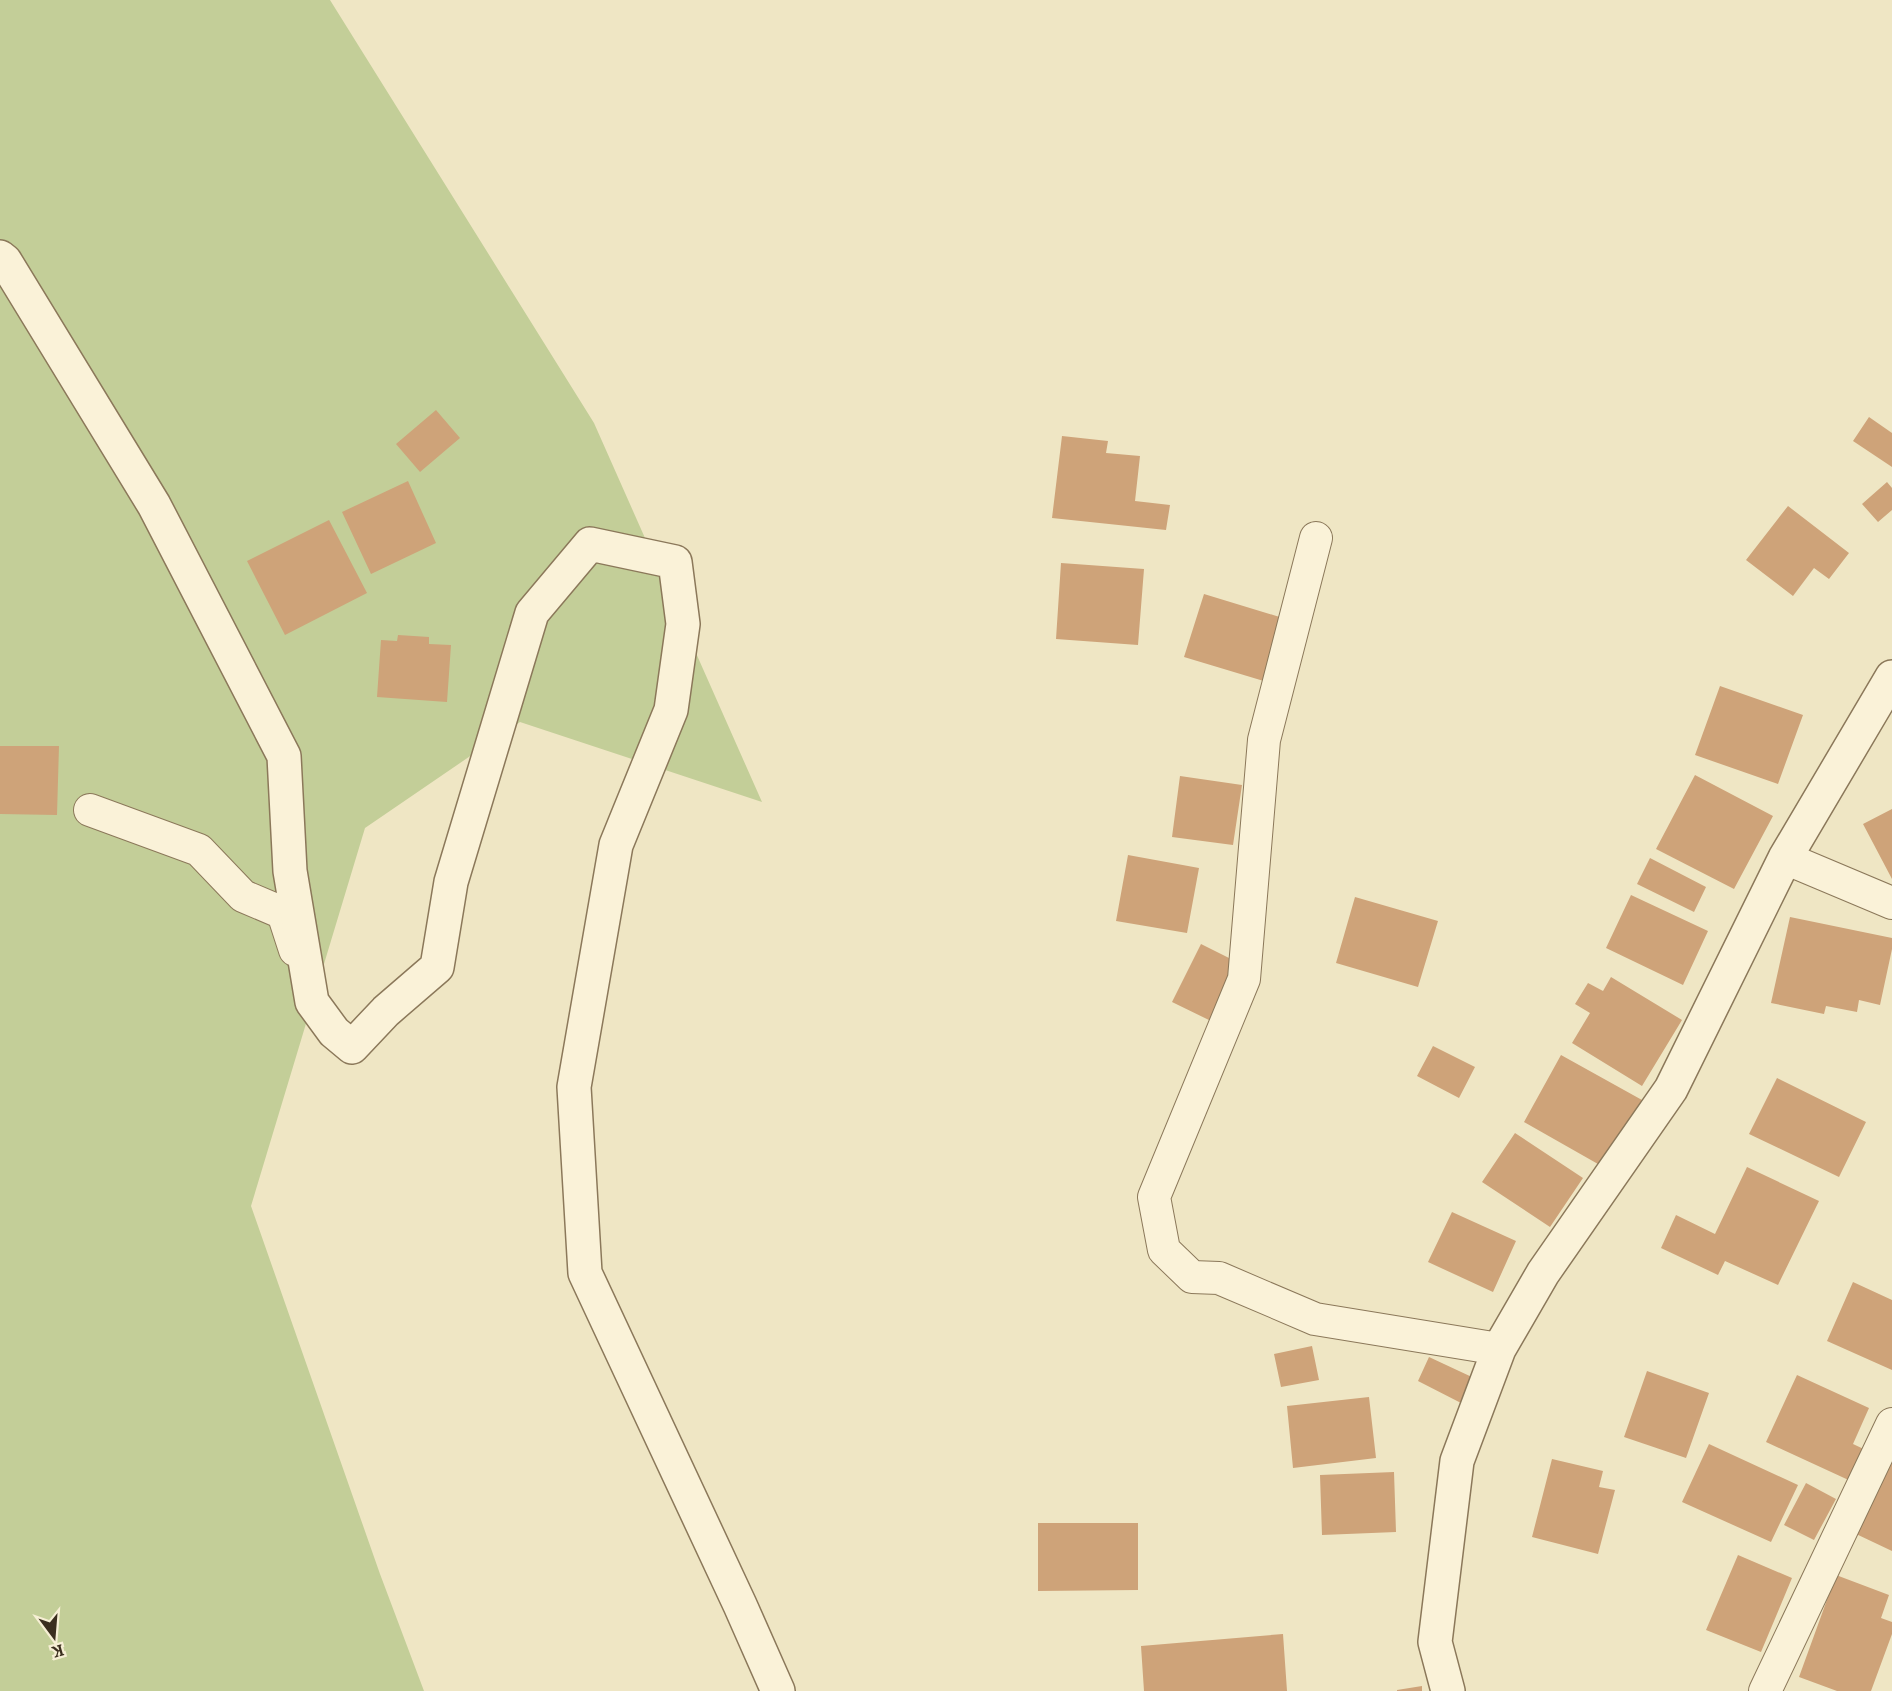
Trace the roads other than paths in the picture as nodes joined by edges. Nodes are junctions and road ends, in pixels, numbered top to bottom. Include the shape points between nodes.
1 (0, 257) edge
2 (1316, 538) dead end
3 (1892, 677) edge
4 (90, 810) dead end
5 (1785, 858) junction
6 (1892, 903) edge
7 (312, 1002) junction
8 (1499, 1349) junction
9 (1892, 1424) edge
10 (778, 1691) edge
11 (1448, 1691) edge
12 (1765, 1691) edge

1 - 7 street via 154,505 284,756 290,871
2 - 8 street via 1264,740 1244,979 1154,1197 1164,1250 1192,1277 1219,1278 1315,1319
3 - 5 street
4 - 7 street via 199,850 243,896 283,913
5 - 6 street
5 - 8 street via 1671,1089 1543,1274
7 - 10 street via 334,1032 352,1047 437,967 451,882 532,613 590,544 675,561 683,624 671,710 616,845 573,1087 585,1274
8 - 11 street via 1457,1461 1435,1642
9 - 12 street

